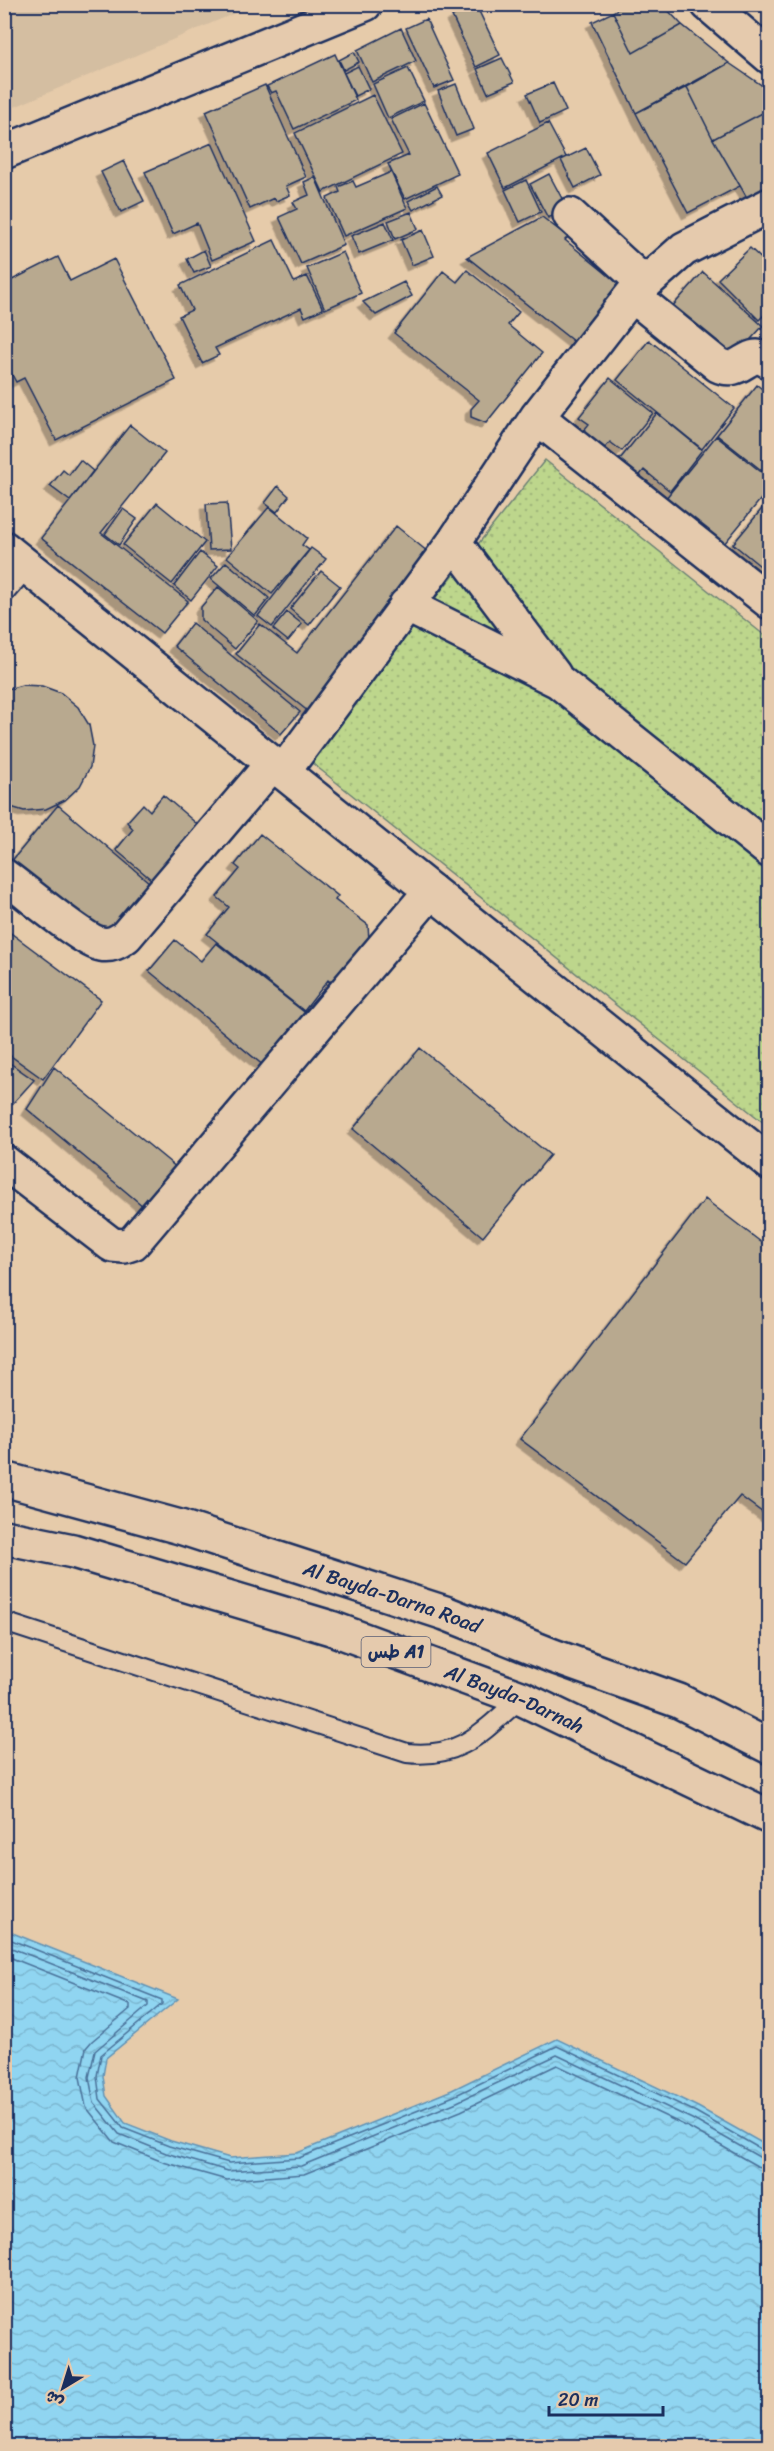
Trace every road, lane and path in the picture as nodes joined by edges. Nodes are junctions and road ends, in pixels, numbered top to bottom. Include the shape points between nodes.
1 (708, 4) edge
2 (360, 5) edge
3 (770, 57) edge
4 (4, 152) edge
5 (770, 205) edge
6 (570, 215) dead end
7 (639, 290) junction
8 (770, 362) edge
9 (537, 417) junction
10 (454, 542) junction
11 (16, 557) edge
12 (4, 594) edge
13 (770, 602) edge
14 (406, 605) junction
15 (558, 681) junction
16 (278, 768) junction
17 (770, 851) edge
18 (4, 876) edge
19 (431, 891) junction
20 (4, 1162) edge
21 (770, 1163) edge
22 (4, 1479) edge
23 (4, 1537) edge
24 (4, 1622) edge
25 (521, 1698) junction
26 (770, 1747) edge
27 (770, 1817) edge

1 - 3 main road
2 - 4 main road
5 - 7 main road via 684,249
6 - 7 main road
7 - 8 main road via 726,369 735,368 750,357
7 - 9 main road
9 - 10 main road
9 - 13 main road
10 - 14 main road
10 - 15 main road
11 - 12 lane
11 - 16 main road
14 - 15 main road
14 - 16 main road
15 - 17 main road
16 - 18 main road via 118,942 108,945 88,940
16 - 19 main road
19 - 20 main road via 133,1243 112,1245
19 - 21 main road
22 - 26 main road, Al Bayda-Darna Road / طس A1 via 180,1527 445,1613 679,1701
23 - 25 main road, Al Bayda-Darnah / طس A1 via 73,1551 331,1628
24 - 25 lane via 407,1753 426,1755 459,1747
25 - 27 main road, Al Bayda-Darnah / طس A1

